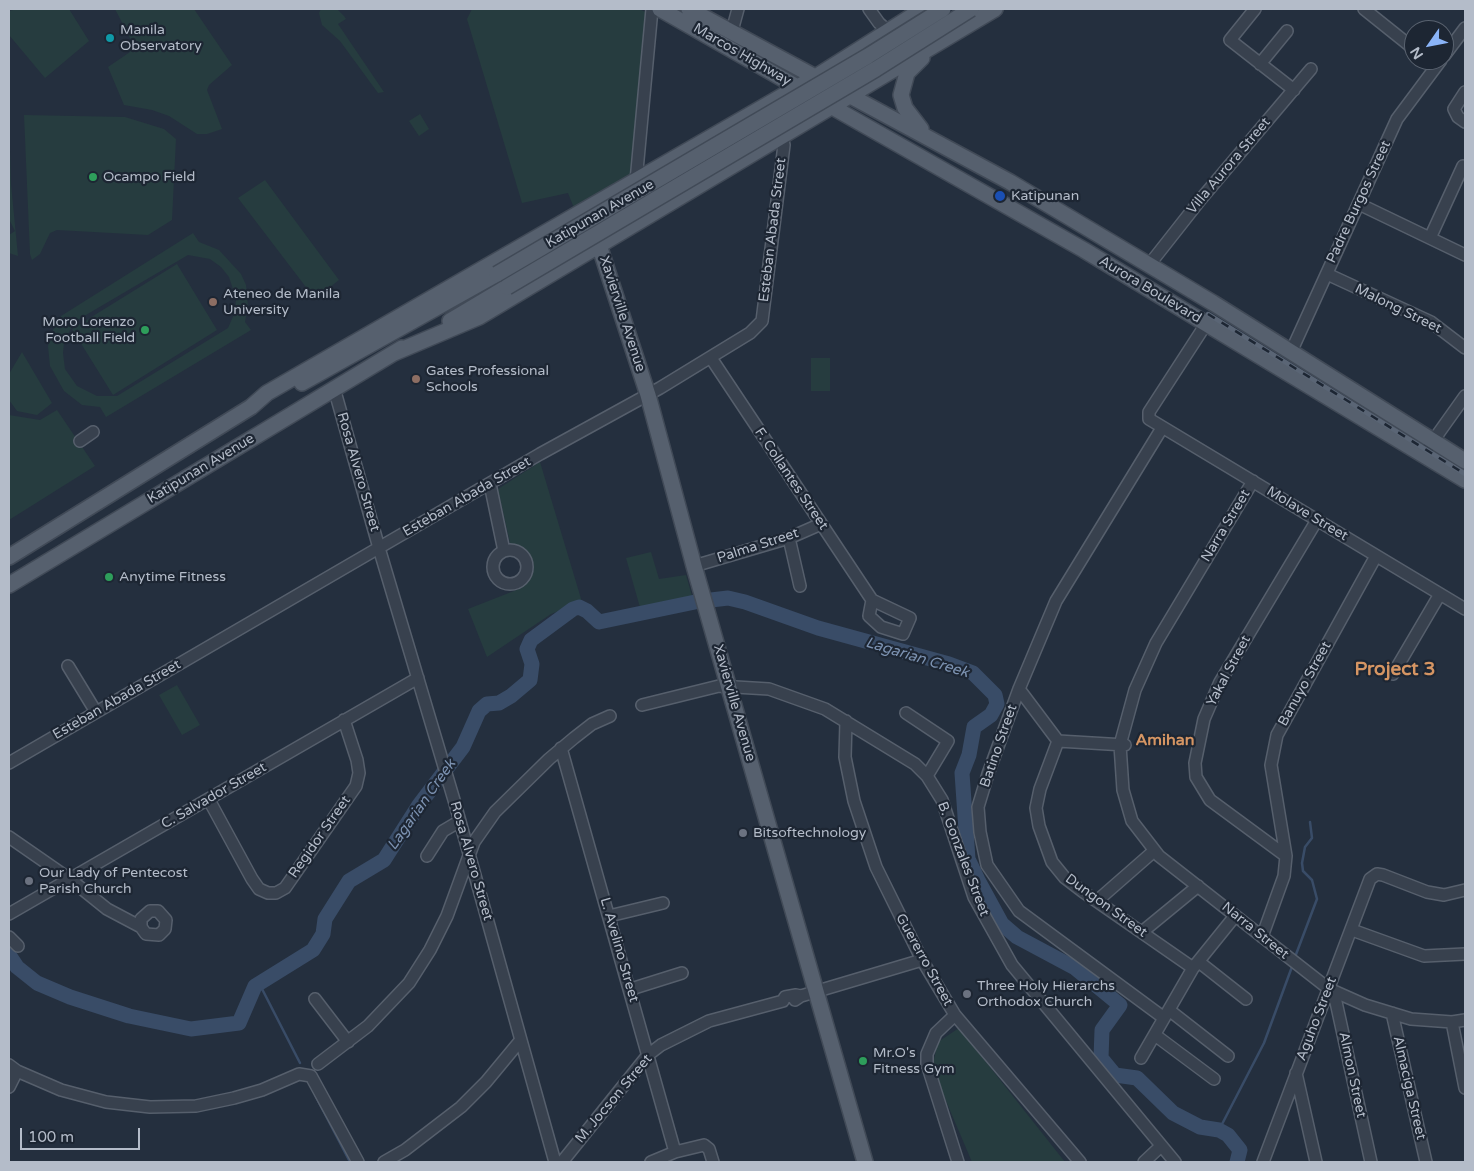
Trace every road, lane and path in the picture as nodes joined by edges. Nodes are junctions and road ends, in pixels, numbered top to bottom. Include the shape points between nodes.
1 (652, 9) edge
2 (660, 9) edge
3 (690, 9) edge
4 (738, 9) edge
5 (869, 9) edge
6 (923, 9) edge
7 (943, 9) edge
8 (970, 9) edge
9 (990, 9) edge
10 (1255, 9) edge
11 (1364, 9) edge
12 (1377, 13) edge
13 (970, 24) junction
14 (1465, 28) edge
15 (732, 31) junction
16 (888, 31) junction
17 (1287, 31) dead end
18 (1404, 39) edge
19 (941, 42) junction
20 (1454, 43) edge
21 (908, 60) junction
22 (842, 61) junction
23 (1260, 64) junction
24 (797, 66) junction
25 (1311, 69) dead end
26 (1430, 70) edge
27 (817, 76) junction
28 (798, 87) junction
29 (1294, 90) junction
30 (1465, 92) edge
31 (850, 95) junction
32 (832, 106) junction
33 (1465, 122) edge
34 (803, 124) junction
35 (864, 124) junction
36 (730, 127) junction
37 (927, 136) junction
38 (782, 137) junction
39 (692, 148) junction
40 (748, 158) junction
41 (1463, 166) dead end
42 (711, 180) junction
43 (636, 181) junction
44 (1359, 204) junction
45 (1430, 238) junction
46 (599, 245) junction
47 (1465, 255) edge
48 (1150, 265) junction
49 (1327, 274) junction
50 (1139, 283) junction
51 (1206, 324) junction
52 (1465, 348) edge
53 (1291, 352) junction
54 (394, 353) junction
55 (711, 358) junction
56 (334, 388) junction
57 (648, 395) junction
58 (1465, 396) edge
59 (251, 407) junction
60 (1162, 428) junction
61 (93, 432) dead end
62 (80, 441) dead end
63 (1433, 441) junction
64 (1424, 455) junction
65 (1465, 461) edge
66 (1465, 480) edge
67 (1253, 481) junction
68 (490, 484) junction
69 (1317, 520) junction
70 (821, 524) junction
71 (789, 538) junction
72 (379, 548) junction
73 (504, 551) dead end
74 (1376, 556) junction
75 (9, 558) edge
76 (694, 566) junction
77 (9, 585) edge
78 (800, 586) dead end
79 (1440, 594) junction
80 (872, 600) dead end
81 (1465, 608) edge
82 (68, 666) dead end
83 (1393, 674) dead end
84 (418, 678) junction
85 (728, 686) junction
86 (1019, 689) junction
87 (642, 705) dead end
88 (96, 712) junction
89 (906, 713) dead end
90 (610, 716) dead end
91 (344, 720) junction
92 (846, 721) junction
93 (1058, 741) junction
94 (1123, 747) junction
95 (562, 748) junction
96 (9, 763) edge
97 (927, 776) junction
98 (209, 800) junction
99 (460, 821) junction
100 (9, 837) edge
101 (1154, 851) junction
102 (470, 854) junction
103 (427, 856) dead end
104 (1286, 856) junction
105 (71, 880) junction
106 (1198, 886) junction
107 (1465, 890) edge
108 (1098, 900) junction
109 (663, 903) dead end
110 (9, 914) edge
111 (609, 916) junction
112 (1235, 916) junction
113 (141, 928) dead end
114 (1352, 930) junction
115 (1142, 932) junction
116 (9, 937) edge
117 (1262, 937) junction
118 (18, 946) dead end
119 (1465, 954) edge
120 (922, 960) junction
121 (1196, 965) junction
122 (682, 973) dead end
123 (631, 989) junction
124 (1329, 989) junction
125 (808, 994) junction
126 (315, 999) dead end
127 (1246, 999) dead end
128 (1392, 1013) junction
129 (1166, 1014) junction
130 (955, 1015) junction
131 (1465, 1020) edge
132 (1452, 1022) junction
133 (1155, 1035) junction
134 (520, 1041) junction
135 (348, 1042) junction
136 (648, 1055) junction
137 (1228, 1056) dead end
138 (1141, 1058) dead end
139 (318, 1064) dead end
140 (13, 1068) edge
141 (1296, 1073) junction
142 (1214, 1079) dead end
143 (9, 1087) edge
144 (1465, 1088) edge
145 (1161, 1146) junction
146 (675, 1152) junction
147 (358, 1162) edge
148 (384, 1162) edge
149 (555, 1162) edge
150 (562, 1162) edge
151 (651, 1162) edge
152 (713, 1162) edge
153 (865, 1162) edge
154 (958, 1162) edge
155 (1080, 1162) edge
156 (1144, 1162) edge
157 (1175, 1162) edge
158 (1263, 1162) edge
159 (1316, 1162) edge
160 (1371, 1162) edge
161 (1426, 1162) edge

1 - 43 street
2 - 28 main road, Marcos Highway
3 - 15 main road, Marcos Highway
4 - 15 street
5 - 16 street
6 - 16 main road, Katipunan Avenue
7 - 59 main road, Katipunan Avenue, bridge via 497,274 271,401
8 - 13 main road
8 - 54 main road, Katipunan Avenue, bridge via 778,127
9 - 13 main road, Katipunan Avenue
10 - 23 street via 1230,40
11 - 12 street
12 - 18 street
13 - 19 main road, Katipunan Avenue
14 - 20 street
15 - 24 main road, Marcos Highway
16 - 21 main road
16 - 22 main road, Katipunan Avenue
17 - 23 street
19 - 21 main road, Katipunan Avenue
19 - 37 main road via 913,66 902,84 905,108
21 - 31 main road, Katipunan Avenue
22 - 24 main road via 817,67
22 - 27 main road, Katipunan Avenue
23 - 29 street
24 - 27 main road, Marcos Highway
25 - 29 street, Villa Aurora Street
26 - 44 street, Padre Burgos Street via 1398,119
27 - 28 main road, Katipunan Avenue
27 - 31 main road, Marcos Highway
28 - 32 main road, Marcos Highway
28 - 36 main road, Katipunan Avenue
29 - 48 street, Villa Aurora Street via 1201,199
30 - 33 street via 1454,109
31 - 32 main road, Katipunan Avenue
31 - 37 main road, Aurora Boulevard
32 - 34 main road, Katipunan Avenue
32 - 35 main road, Aurora Boulevard
34 - 35 main road via 832,118
34 - 38 main road, Katipunan Avenue
35 - 50 main road, Aurora Boulevard
36 - 39 main road, Katipunan Avenue
36 - 40 main road
37 - 48 main road, Aurora Boulevard
38 - 40 main road, Katipunan Avenue
38 - 55 street, Esteban Abada Street via 784,145 762,321 750,333
39 - 42 main road via 701,148 713,156 716,172
39 - 43 main road, Katipunan Avenue
40 - 42 main road, Katipunan Avenue
41 - 45 street
42 - 46 main road, Katipunan Avenue
43 - 59 main road, Katipunan Avenue via 348,344 267,393
44 - 45 street
44 - 49 street, Padre Burgos Street
45 - 47 street
46 - 54 main road, Katipunan Avenue via 479,317
46 - 57 main road, Xavierville Avenue
48 - 50 main road
48 - 53 main road, Aurora Boulevard
49 - 52 street, Malong Street via 1431,322
49 - 53 street, Padre Burgos Street
50 - 51 main road, Aurora Boulevard
51 - 60 street, Molave Street via 1148,412 1149,419
51 - 64 main road, Aurora Boulevard
53 - 63 main road, Aurora Boulevard
54 - 56 main road, Katipunan Avenue
55 - 57 street, Esteban Abada Street
55 - 70 street, F. Collantes Street
56 - 72 street, Rosa Alvero Street
56 - 77 main road, Katipunan Avenue
57 - 68 street, Esteban Abada Street
57 - 76 main road, Xavierville Avenue
58 - 63 street
59 - 75 main road, Katipunan Avenue
60 - 67 street, Molave Street
60 - 86 street, Batino Street via 1056,600
61 - 62 street
63 - 64 street
63 - 65 main road, Aurora Boulevard
64 - 66 main road, Aurora Boulevard
67 - 69 street, Molave Street
67 - 94 street, Narra Street via 1145,662 1123,732
68 - 72 street, Esteban Abada Street
68 - 73 street
69 - 74 street, Molave Street
69 - 104 street, Yakal Street via 1220,682 1204,719 1196,763 1196,777 1210,800
70 - 71 street, Palma Street
70 - 80 street, F. Collantes Street
71 - 76 street, Palma Street
71 - 78 street
72 - 84 street, Rosa Alvero Street
72 - 88 street, Esteban Abada Street
74 - 79 street, Molave Street
74 - 104 street, Banuyo Street via 1277,735 1271,765
76 - 85 main road, Xavierville Avenue
79 - 81 street, Molave Street
79 - 83 street
82 - 88 street
84 - 91 street, C. Salvador Street
84 - 99 street, Rosa Alvero Street
85 - 87 street, B. Gonzales Street via 697,690
85 - 92 street, B. Gonzales Street via 769,689 818,706
85 - 125 main road, Xavierville Avenue
86 - 93 street
86 - 129 street, Batino Street via 978,807 987,865 1019,911
88 - 96 street, Esteban Abada Street
89 - 97 street via 948,741
90 - 95 street via 592,724
91 - 98 street, C. Salvador Street
91 - 98 street, Regidor Street via 357,760 356,786 285,888 276,893 259,889
92 - 97 street, B. Gonzales Street via 915,764
92 - 120 street, Guererro Street via 845,757 854,801 876,867
93 - 94 street
93 - 108 street, Dungon Street via 1040,789 1036,808 1039,826 1052,862 1065,878
94 - 101 street, Narra Street via 1123,790 1127,808
95 - 102 street via 494,812 480,831
95 - 111 street, L. Avelino Street
97 - 145 street, B. Gonzales Street via 942,800 974,897 1012,965
98 - 105 street, C. Salvador Street
99 - 102 street, Rosa Alvero Street
99 - 103 street via 443,831
100 - 105 street
101 - 106 street, Narra Street
101 - 108 street
102 - 134 street, Rosa Alvero Street
102 - 135 street via 447,916 425,958 394,1000
104 - 117 street, Banuyo Street via 1284,876
105 - 110 street, C. Salvador Street
105 - 113 street via 107,909
106 - 112 street, Narra Street
106 - 115 street
107 - 114 street, Aguho Street via 1444,895 1383,875 1373,876
108 - 115 street, Dungon Street
109 - 111 street
111 - 123 street, L. Avelino Street
112 - 117 street, Narra Street
112 - 121 street
114 - 119 street via 1424,956
114 - 124 street, Aguho Street
115 - 121 street, Dungon Street
116 - 118 street
117 - 124 street, Narra Street
120 - 125 street, M. Jocson Street
120 - 130 street, Guererro Street
121 - 127 street, Dungon Street
121 - 129 street
122 - 123 street
123 - 136 street, L. Avelino Street
124 - 128 street, Narra Street
124 - 141 street, Aguho Street
124 - 160 street, Almon Street via 1336,1002
125 - 136 street, M. Jocson Street via 785,997 782,1001 709,1021
125 - 153 main road, Xavierville Avenue
126 - 135 street
128 - 132 street, Narra Street via 1411,1019
128 - 161 street, Almaciga Street
129 - 133 street
129 - 137 street, Batino Street
130 - 154 street via 936,1033 927,1054
130 - 155 street, Guererro Street
131 - 132 street, Narra Street
132 - 144 street
133 - 138 street
133 - 142 street
134 - 148 street via 461,1107
134 - 149 street, Rosa Alvero Street
135 - 139 street
136 - 146 street, L. Avelino Street
136 - 150 street, M. Jocson Street
140 - 143 street
140 - 147 street via 61,1090 106,1102 150,1106 196,1106 262,1090 292,1076 305,1074 315,1081
141 - 158 street, Aguho Street
141 - 159 street
145 - 156 street
145 - 157 street, B. Gonzales Street
146 - 151 street
146 - 152 street via 706,1146

